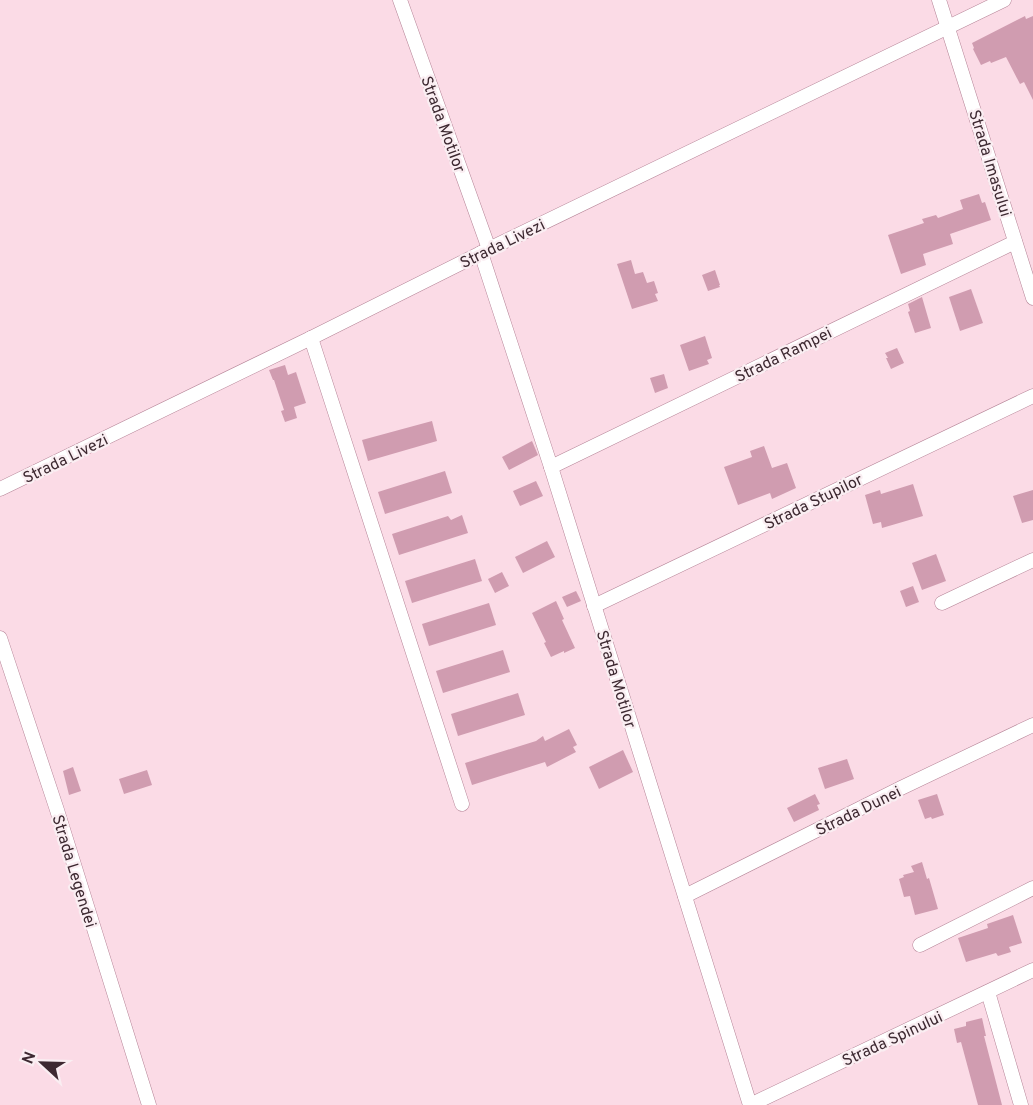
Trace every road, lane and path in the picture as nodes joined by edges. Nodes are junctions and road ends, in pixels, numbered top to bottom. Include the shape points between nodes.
1 (400, 0) edge
2 (939, 0) edge
3 (1004, 0) edge
4 (948, 27) junction
5 (1016, 242) junction
6 (485, 251) junction
7 (1033, 298) edge
8 (311, 338) junction
9 (1033, 396) edge
10 (551, 466) junction
11 (0, 489) edge
12 (1033, 560) edge
13 (942, 603) dead end
14 (594, 606) junction
15 (0, 638) edge
16 (1033, 725) edge
17 (462, 804) dead end
18 (1033, 888) edge
19 (685, 896) junction
20 (920, 945) dead end
21 (1033, 970) edge
22 (988, 992) junction
23 (148, 1105) edge
24 (750, 1105) edge
25 (1021, 1105) edge

1 - 6 street, Strada Motilor
2 - 4 street, Strada Imasului
3 - 4 street, Strada Livezi
4 - 5 street, Strada Imasului
4 - 6 street, Strada Livezi
5 - 7 street, Strada Imasului
5 - 10 street, Strada Rampei
6 - 8 street, Strada Livezi
6 - 10 street, Strada Motilor
8 - 11 street, Strada Livezi
8 - 17 street
9 - 14 street, Strada Stupilor
10 - 14 street, Strada Motilor
12 - 13 street
14 - 19 street, Strada Motilor
15 - 23 street, Strada Legendei
16 - 19 street, Strada Dunei
18 - 20 street
19 - 24 street, Strada Motilor
21 - 22 street, Strada Spinului
22 - 24 street, Strada Spinului
22 - 25 street

